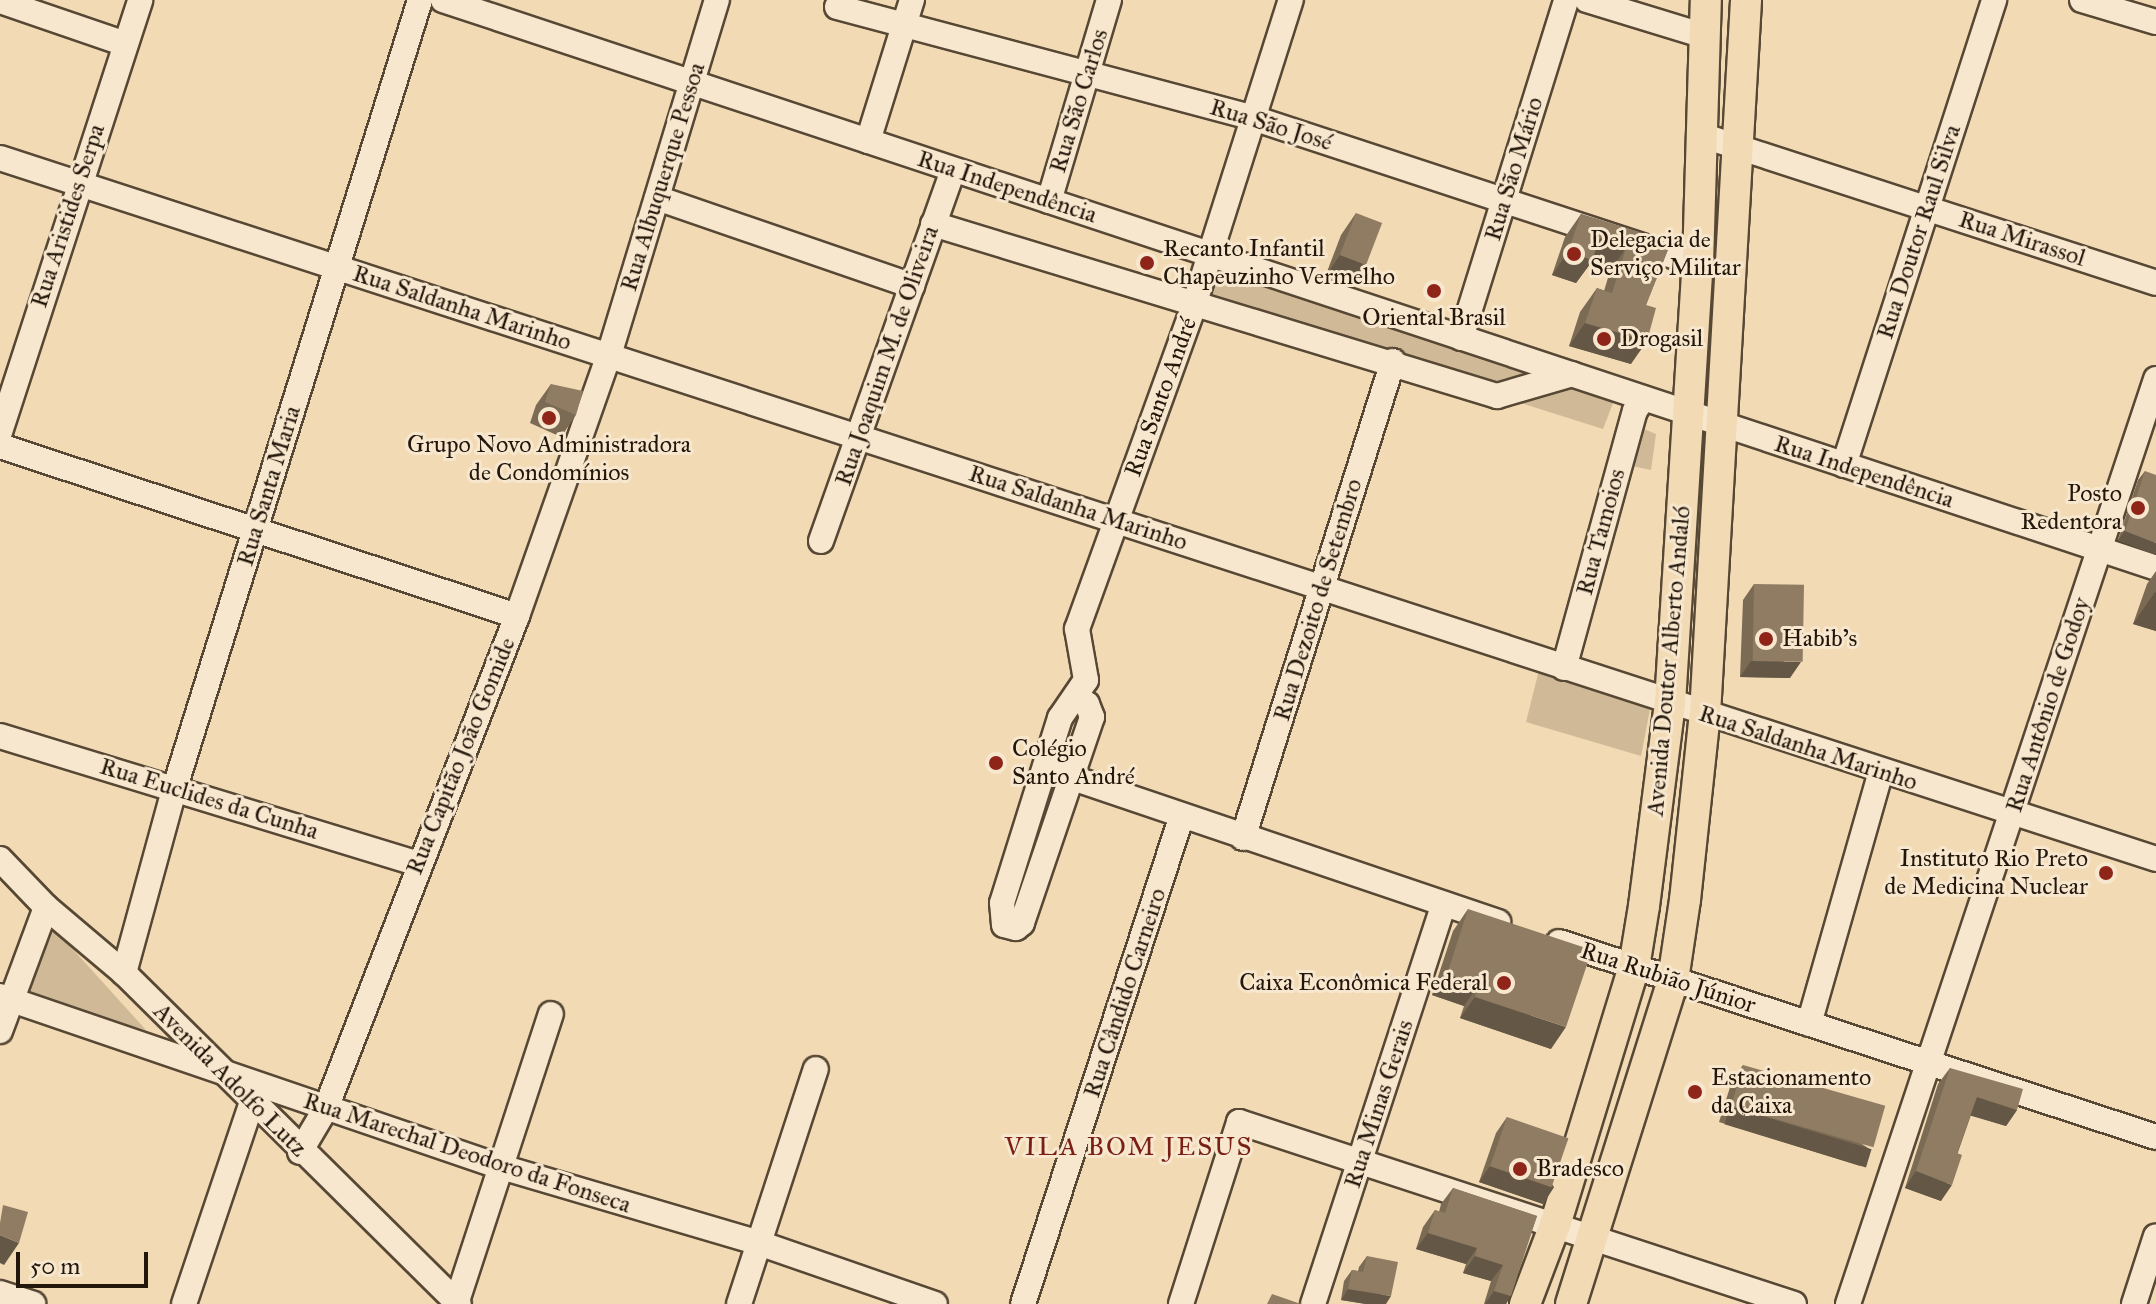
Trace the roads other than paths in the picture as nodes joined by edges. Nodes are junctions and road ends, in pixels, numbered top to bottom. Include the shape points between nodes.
1 (140, 0) edge
2 (420, 0) edge
3 (443, 0) edge
4 (717, 0) edge
5 (912, 0) edge
6 (1109, 0) edge
7 (1291, 0) edge
8 (1566, 0) edge
9 (1587, 0) edge
10 (1706, 0) edge
11 (1746, 0) edge
12 (1994, 0) edge
13 (2082, 0) edge
14 (0, 1) edge
15 (837, 7) dead end
16 (2156, 22) edge
17 (905, 25) junction
18 (1705, 36) junction
19 (123, 43) junction
20 (1086, 73) junction
21 (690, 83) junction
22 (1253, 118) junction
23 (1704, 136) junction
24 (868, 141) junction
25 (1740, 147) junction
26 (0, 158) edge
27 (953, 170) junction
28 (79, 183) junction
29 (657, 198) junction
30 (1504, 200) junction
31 (1049, 201) junction
32 (1927, 208) junction
33 (933, 224) junction
34 (1210, 255) junction
35 (1698, 264) junction
36 (334, 266) junction
37 (2156, 283) edge
38 (912, 286) junction
39 (1194, 305) junction
40 (1461, 338) junction
41 (609, 355) junction
42 (1393, 361) junction
43 (1572, 374) junction
44 (2156, 379) edge
45 (1643, 398) junction
46 (1690, 413) junction
47 (1722, 426) junction
48 (0, 432) edge
49 (861, 437) junction
50 (0, 446) edge
51 (1844, 465) junction
52 (1116, 521) junction
53 (257, 528) junction
54 (821, 541) dead end
55 (2099, 549) junction
56 (2156, 568) edge
57 (1322, 588) junction
58 (517, 616) junction
59 (1564, 668) junction
60 (1075, 699) junction
61 (1670, 703) junction
62 (1705, 714) junction
63 (0, 736) edge
64 (1046, 768) junction
65 (1881, 771) junction
66 (1069, 777) junction
67 (175, 787) junction
68 (1034, 804) junction
69 (1058, 811) junction
70 (2013, 814) junction
71 (1181, 818) junction
72 (1243, 838) junction
73 (1019, 851) junction
74 (0, 859) edge
75 (2156, 859) edge
76 (1042, 861) junction
77 (418, 864) junction
78 (1444, 904) junction
79 (46, 907) junction
80 (1634, 967) junction
81 (124, 973) junction
82 (1673, 980) junction
83 (6, 998) edge
84 (551, 1014) dead end
85 (1809, 1024) junction
86 (0, 1031) edge
87 (1931, 1063) junction
88 (816, 1069) dead end
89 (227, 1075) junction
90 (252, 1102) junction
91 (326, 1108) junction
92 (2156, 1137) edge
93 (300, 1152) junction
94 (1360, 1162) junction
95 (501, 1167) junction
96 (1555, 1225) junction
97 (2156, 1236) edge
98 (1593, 1238) junction
99 (759, 1243) junction
100 (0, 1293) edge
101 (457, 1303) edge
102 (33, 1304) edge
103 (184, 1304) edge
104 (739, 1304) edge
105 (935, 1304) edge
106 (1023, 1304) edge
107 (1181, 1304) edge
108 (1313, 1304) edge
109 (1525, 1304) edge
110 (1571, 1304) edge
111 (1794, 1304) edge
112 (1848, 1304) edge
113 (2134, 1304) edge

1 - 19 street, Rua Aristides Serpa
2 - 36 street, Rua Santa Maria
3 - 21 street, Rua Independência
4 - 21 street, Rua Albuquerque Pessoa
5 - 17 street
6 - 20 street, Rua São Carlos
7 - 22 street, Rua Santo André
8 - 30 street, Rua São Mário
9 - 18 street
10 - 18 main road, Avenida Doutor Alberto Andaló
11 - 25 main road, Avenida Doutor Alberto Andaló
12 - 32 street, Rua Doutor Raul Silva
13 - 16 street
14 - 19 street
15 - 17 street, Rua São José
17 - 20 street, Rua São José
17 - 24 street
18 - 23 main road, Avenida Doutor Alberto Andaló
19 - 28 street, Rua Aristides Serpa
20 - 22 street, Rua São José
20 - 31 street, Rua São Carlos
21 - 24 street, Rua Independência
21 - 29 street, Rua Albuquerque Pessoa
22 - 30 street, Rua São José
22 - 34 street, Rua Santo André
23 - 25 street, Rua Mirassol
23 - 35 main road, Avenida Doutor Alberto Andaló
24 - 27 street, Rua Independência
25 - 32 street, Rua Mirassol
25 - 47 main road, Avenida Doutor Alberto Andaló
26 - 28 street, Rua Saldanha Marinho
27 - 31 street, Rua Independência
27 - 33 street, Rua Joaquim M. de Oliveira
28 - 36 street, Rua Saldanha Marinho
28 - 48 street, Rua Aristides Serpa
29 - 38 street
29 - 41 street, Rua Albuquerque Pessoa
30 - 35 street, Rua São José
30 - 40 street, Rua São Mário
31 - 34 street, Rua Independência
32 - 37 street, Rua Mirassol
32 - 51 street, Rua Doutor Raul Silva
33 - 38 street, Rua Joaquim M. de Oliveira
33 - 39 street
34 - 39 street, Rua Santo André
34 - 40 street, Rua Independência
35 - 46 main road, Avenida Doutor Alberto Andaló
36 - 41 street, Rua Saldanha Marinho
36 - 53 street, Rua Santa Maria
38 - 49 street, Rua Joaquim M. de Oliveira
39 - 42 street
39 - 52 street, Rua Santo André
40 - 43 street, Rua Independência
41 - 49 street, Rua Saldanha Marinho
41 - 58 street, Rua Capitão João Gomide
42 - 43 street via 1497,396
42 - 57 street, Rua Dezoito de Setembro
43 - 45 street, Rua Independência
44 - 55 street, Rua Antônio de Godoy
45 - 46 street, Rua Independência
45 - 59 street, Rua Tamoios via 1635,411
46 - 47 street, Rua Independência
46 - 61 main road, Avenida Doutor Alberto Andaló
47 - 51 street, Rua Independência
47 - 62 main road, Avenida Doutor Alberto Andaló
49 - 52 street, Rua Saldanha Marinho
49 - 54 street, Rua Joaquim M. de Oliveira
50 - 53 street
51 - 55 street, Rua Independência
52 - 57 street, Rua Saldanha Marinho
52 - 60 street, Rua Santo André via 1077,629 1086,680
53 - 58 street
53 - 67 street, Rua Santa Maria
55 - 56 street, Rua Independência
55 - 70 street, Rua Antônio de Godoy
57 - 59 street, Rua Saldanha Marinho
57 - 72 street, Rua Dezoito de Setembro
58 - 77 street, Rua Capitão João Gomide
59 - 61 street, Rua Saldanha Marinho
60 - 64 street, Rua Santo André via 1060,718
60 - 66 street, Rua Santo André via 1087,704 1092,717
61 - 62 street, Rua Saldanha Marinho
61 - 80 main road, Avenida Doutor Alberto Andaló
62 - 65 street, Rua Saldanha Marinho
62 - 82 main road, Avenida Doutor Alberto Andaló
63 - 67 street, Rua Euclides da Cunha
64 - 66 street, Rua Rubião Júnior
64 - 68 street, Rua Santo André
65 - 70 street, Rua Saldanha Marinho
65 - 85 street
66 - 69 street, Rua Santo André
66 - 71 street, Rua Rubião Júnior
67 - 77 street, Rua Euclides da Cunha
67 - 81 street, Rua Santa Maria
68 - 69 street
68 - 73 street, Rua Santo André
69 - 76 street, Rua Santo André
70 - 75 street, Rua Saldanha Marinho
70 - 87 street, Rua Antônio de Godoy
71 - 72 street, Rua Rubião Júnior
71 - 106 street, Rua Cândido Carneiro
72 - 78 street, Rua Rubião Júnior
73 - 76 street
73 - 76 street, Rua Santo André via 1002,903 1004,925 1016,928 1022,923
74 - 79 street, Avenida Adolfo Lutz
77 - 91 street, Rua Capitão João Gomide
78 - 80 street, Rua Rubião Júnior
78 - 94 street, Rua Minas Gerais
79 - 81 street, Avenida Adolfo Lutz
79 - 83 street
80 - 82 street, Rua Rubião Júnior
80 - 96 main road, Avenida Doutor Alberto Andaló
81 - 89 street, Avenida Adolfo Lutz
82 - 85 street, Rua Rubião Júnior
82 - 98 main road, Avenida Doutor Alberto Andaló
83 - 86 street
83 - 89 street, Rua Marechal Deodoro da Fonseca
84 - 95 street
85 - 87 street, Rua Rubião Júnior
87 - 92 street, Rua Rubião Júnior
87 - 112 street, Rua Antônio de Godoy
88 - 99 street
89 - 90 street, Avenida Adolfo Lutz
89 - 91 street, Rua Marechal Deodoro da Fonseca
90 - 93 street, Avenida Adolfo Lutz
90 - 103 street
91 - 93 street, Rua Capitão João Gomide
91 - 95 street, Rua Marechal Deodoro da Fonseca
93 - 101 street, Avenida Adolfo Lutz
94 - 96 street
94 - 107 street via 1239,1122
94 - 108 street, Rua Minas Gerais
95 - 99 street, Rua Marechal Deodoro da Fonseca
95 - 101 street
96 - 98 street
96 - 109 main road, Avenida Doutor Alberto Andaló
97 - 113 street
98 - 110 main road, Avenida Doutor Alberto Andaló
98 - 111 street
99 - 104 street
99 - 105 street, Rua Marechal Deodoro da Fonseca
100 - 102 street

